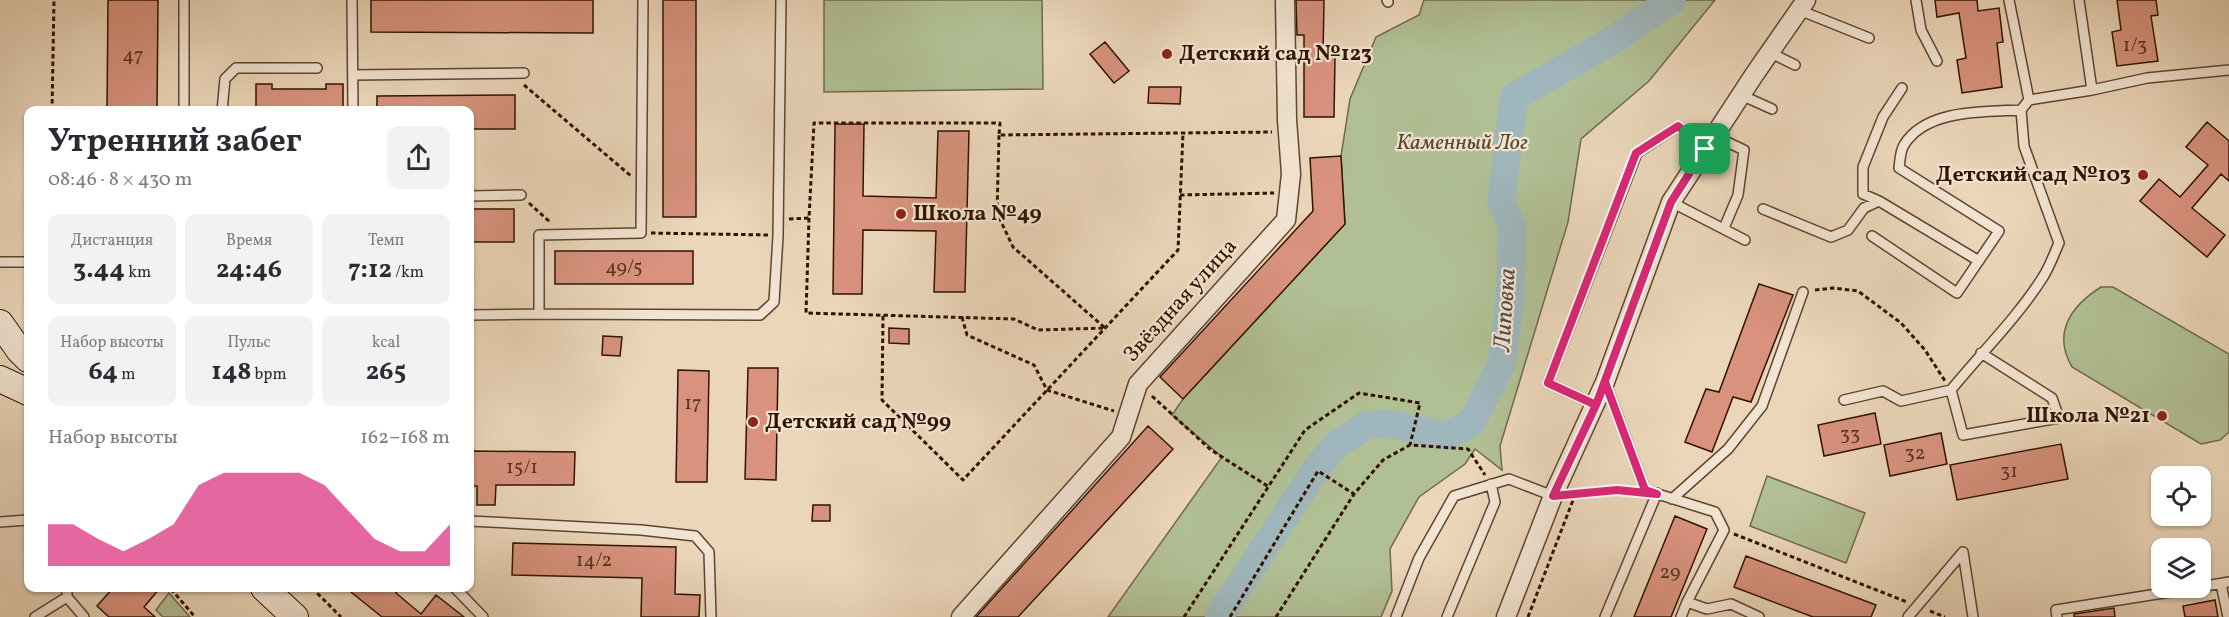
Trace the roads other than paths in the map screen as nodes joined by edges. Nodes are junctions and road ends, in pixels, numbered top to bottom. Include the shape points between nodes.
1 (184, 0) edge
2 (352, 0) edge
3 (643, 0) edge
4 (781, 0) edge
5 (1285, 0) edge
6 (1916, 0) edge
7 (2009, 0) edge
8 (2079, 0) edge
9 (1803, 5) edge
10 (1869, 38) dead end
11 (1769, 52) junction
12 (1937, 61) dead end
13 (1795, 64) dead end
14 (317, 68) dead end
15 (2229, 70) edge
16 (524, 74) dead end
17 (353, 75) junction
18 (1902, 88) dead end
19 (2092, 90) junction
20 (1741, 95) junction
21 (2029, 100) junction
22 (184, 106) edge
23 (222, 106) edge
24 (353, 106) edge
25 (1772, 109) dead end
26 (2021, 110) junction
27 (1709, 142) junction
28 (521, 195) road end
29 (474, 196) edge
30 (1879, 201) junction
31 (1671, 202) junction
32 (1763, 209) dead end
33 (1724, 228) junction
34 (1872, 236) dead end
35 (1745, 240) dead end
36 (1979, 261) junction
37 (0, 262) edge
38 (24, 262) edge
39 (1803, 292) road end
40 (474, 315) edge
41 (539, 315) junction
42 (0, 323) edge
43 (1981, 354) junction
44 (24, 355) edge
45 (0, 367) edge
46 (24, 369) edge
47 (0, 380) edge
48 (1605, 382) junction
49 (24, 390) edge
50 (1951, 390) junction
51 (1844, 400) dead end
52 (1596, 405) junction
53 (1491, 484) junction
54 (1657, 494) junction
55 (1553, 496) junction
56 (1672, 499) junction
57 (24, 520) edge
58 (474, 521) edge
59 (0, 522) edge
60 (2225, 583) edge
61 (67, 592) edge
62 (268, 592) edge
63 (459, 592) edge
64 (2151, 595) edge
65 (1687, 602) junction
66 (35, 617) edge
67 (84, 617) edge
68 (295, 617) edge
69 (483, 617) edge
70 (711, 617) edge
71 (961, 617) edge
72 (1396, 617) edge
73 (1447, 617) edge
74 (1506, 617) edge
75 (1605, 617) edge
76 (1682, 617) edge
77 (1759, 617) edge
78 (1908, 617) edge
79 (1973, 617) edge
80 (2057, 617) edge
81 (2228, 617) edge

1 - 22 lane
2 - 17 lane
3 - 41 lane via 641,233 539,235
4 - 41 lane via 774,302 760,315
5 - 71 street, Звёздная улица via 1291,174 1286,220 1138,384 1121,437
6 - 12 lane via 1920,30
7 - 21 lane
8 - 19 lane
9 - 10 lane
9 - 11 street
11 - 13 lane
11 - 20 street
14 - 23 lane via 236,68 225,79
15 - 19 lane via 2147,78
16 - 17 lane
17 - 24 lane
18 - 30 lane via 1883,117 1863,167 1863,194
19 - 21 lane
20 - 25 lane
20 - 27 street
21 - 26 lane
26 - 36 lane via 1953,115 1917,129 1902,147 1899,168 1999,231
26 - 43 lane via 2024,146 2059,243 2021,309
27 - 31 street
27 - 33 lane via 1744,150 1738,195
27 - 52 lane via 1678,126 1636,153 1548,383
28 - 29 lane
30 - 32 lane via 1864,208 1848,230 1831,237
30 - 36 lane
31 - 33 lane
31 - 48 street
33 - 35 lane
34 - 36 lane via 1957,293
37 - 38 lane
39 - 56 lane via 1762,406 1728,449
40 - 41 lane
42 - 44 main road
43 - 50 lane
43 - 50 lane via 2052,398 2059,418 1963,435
45 - 46 main road
47 - 49 main road
48 - 52 street
48 - 54 lane via 1645,490
50 - 51 lane via 1901,401 1883,391
52 - 55 street
53 - 55 lane via 1509,479
53 - 72 lane via 1454,496 1419,558
53 - 73 lane via 1495,502
54 - 56 lane
54 - 75 lane
55 - 74 street
56 - 65 lane via 1715,512 1724,530
57 - 59 lane
58 - 70 lane via 695,536 709,552
60 - 81 lane
61 - 66 lane
61 - 67 lane
62 - 68 main road
63 - 69 lane
64 - 80 lane via 2056,610
65 - 76 lane
65 - 77 lane via 1707,609 1731,604
78 - 79 lane via 1963,552

